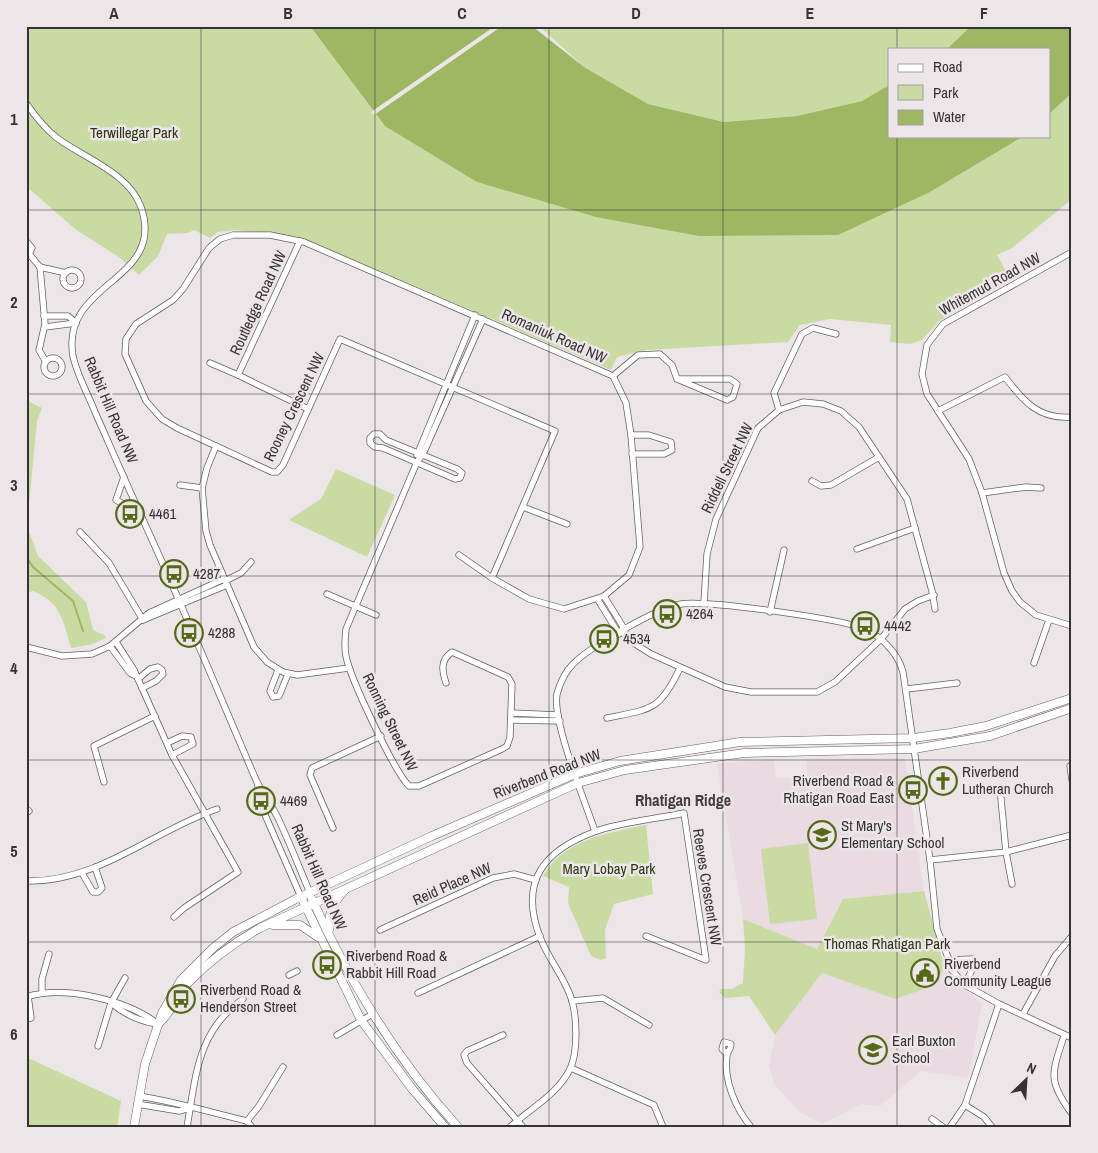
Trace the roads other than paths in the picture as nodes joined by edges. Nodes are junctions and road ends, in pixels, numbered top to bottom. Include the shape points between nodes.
1 (26, 103) edge
2 (26, 241) edge
3 (300, 241) junction
4 (1072, 252) edge
5 (28, 256) edge
6 (40, 267) junction
7 (66, 273) dead end
8 (475, 315) junction
9 (44, 316) junction
10 (483, 319) junction
11 (76, 323) junction
12 (44, 327) junction
13 (836, 334) dead end
14 (46, 362) dead end
15 (210, 363) dead end
16 (238, 376) junction
17 (613, 376) junction
18 (677, 379) junction
19 (445, 383) junction
20 (452, 386) junction
21 (308, 408) junction
22 (779, 410) junction
23 (938, 411) junction
24 (1072, 417) edge
25 (631, 435) junction
26 (216, 446) junction
27 (416, 451) junction
28 (423, 454) junction
29 (632, 454) junction
30 (879, 456) junction
31 (417, 462) junction
32 (124, 478) junction
33 (812, 481) dead end
34 (180, 486) dead end
35 (202, 488) junction
36 (1041, 488) dead end
37 (982, 494) junction
38 (523, 507) junction
39 (141, 514) junction
40 (567, 524) dead end
41 (915, 528) junction
42 (80, 532) dead end
43 (857, 549) dead end
44 (784, 550) dead end
45 (459, 555) dead end
46 (251, 562) dead end
47 (492, 578) junction
48 (226, 582) junction
49 (328, 594) dead end
50 (934, 595) junction
51 (604, 596) junction
52 (598, 600) junction
53 (181, 602) junction
54 (704, 603) junction
55 (355, 605) junction
56 (935, 609) dead end
57 (770, 612) junction
58 (376, 615) dead end
59 (143, 620) junction
60 (1049, 620) junction
61 (1072, 626) edge
62 (622, 632) junction
63 (881, 639) junction
64 (116, 642) junction
65 (110, 646) junction
66 (26, 647) edge
67 (1034, 663) dead end
68 (349, 668) junction
69 (680, 668) junction
70 (278, 670) junction
71 (288, 674) junction
72 (137, 678) junction
73 (446, 682) dead end
74 (957, 683) dead end
75 (142, 688) junction
76 (907, 689) junction
77 (1072, 698) edge
78 (1072, 708) edge
79 (512, 713) junction
80 (155, 716) junction
81 (559, 718) junction
82 (607, 718) dead end
83 (511, 720) junction
84 (381, 736) junction
85 (913, 738) junction
86 (167, 743) junction
87 (914, 749) junction
88 (172, 755) junction
89 (1072, 765) edge
90 (576, 774) junction
91 (1072, 780) edge
92 (104, 782) dead end
93 (578, 783) junction
94 (258, 785) junction
95 (1000, 788) dead end
96 (217, 808) dead end
97 (205, 813) junction
98 (333, 828) dead end
99 (595, 831) junction
100 (1072, 835) edge
101 (1006, 852) junction
102 (930, 860) junction
103 (95, 867) junction
104 (82, 873) junction
105 (536, 880) junction
106 (26, 881) edge
107 (1012, 884) dead end
108 (346, 888) junction
109 (310, 893) junction
110 (301, 897) junction
111 (314, 903) junction
112 (306, 907) junction
113 (174, 917) dead end
114 (260, 928) junction
115 (380, 930) dead end
116 (329, 935) junction
117 (540, 936) junction
118 (646, 936) dead end
119 (1072, 936) edge
120 (321, 940) junction
121 (50, 954) dead end
122 (950, 960) junction
123 (297, 971) dead end
124 (289, 975) dead end
125 (125, 978) dead end
126 (965, 985) junction
127 (42, 993) junction
128 (418, 993) dead end
129 (27, 996) edge
130 (243, 998) dead end
131 (572, 1001) junction
132 (112, 1003) junction
133 (999, 1004) junction
134 (1023, 1014) junction
135 (371, 1015) junction
136 (26, 1019) edge
137 (360, 1020) junction
138 (158, 1024) junction
139 (649, 1024) dead end
140 (336, 1035) dead end
141 (503, 1036) dead end
142 (1064, 1036) junction
143 (1072, 1038) edge
144 (98, 1046) dead end
145 (727, 1054) dead end
146 (282, 1067) dead end
147 (571, 1068) junction
148 (138, 1100) junction
149 (965, 1105) junction
150 (190, 1108) junction
151 (1072, 1114) edge
152 (932, 1119) dead end
153 (247, 1120) junction
154 (517, 1120) junction
155 (134, 1127) edge
156 (187, 1127) edge
157 (252, 1127) edge
158 (445, 1127) edge
159 (458, 1127) edge
160 (510, 1127) edge
161 (523, 1127) edge
162 (663, 1127) edge
163 (751, 1127) edge
164 (943, 1127) edge
165 (950, 1127) edge
166 (992, 1127) edge

1 - 11 street, Rabbit Hill Road NW via 40,123 56,137 125,183 138,200 143,214 143,238 135,259 88,301
2 - 5 street via 32,248
3 - 8 street, Rooney Crescent NW
3 - 16 street, Routledge Road NW
3 - 26 street, Rooney Crescent NW via 241,234 220,239 204,254 178,294 136,324 126,339 126,358 151,408 170,424
4 - 23 street, Whitemud Road NW via 947,321 935,332 923,360 923,381
5 - 6 street
6 - 7 street
6 - 9 street
8 - 10 street, Rooney Crescent NW
8 - 19 street, Ronning Street NW
9 - 11 street via 68,316
9 - 12 street
10 - 17 street, Romaniuk Road NW
10 - 20 street, Ronning Street NW
11 - 12 street
11 - 32 street, Rabbit Hill Road NW via 72,341 75,363
12 - 14 street via 39,350
13 - 22 street via 813,328 802,334 774,393
15 - 16 street, Routledge Road NW
16 - 21 street, Routledge Road NW
17 - 18 street via 638,356 660,354 672,365
17 - 25 street, Romaniuk Road NW via 626,403
18 - 18 street via 727,400 733,397 737,384 730,379
19 - 20 street
19 - 21 street, Rooney Crescent NW via 340,339
19 - 27 street, Ronning Street NW
20 - 28 street, Ronning Street NW
20 - 38 street via 555,431
21 - 26 street, Rooney Crescent NW via 277,472
22 - 30 street via 803,402 833,407 856,422
22 - 54 street, Riddell Street NW via 758,428 716,519 707,554
23 - 24 street via 1005,377 1034,410 1052,417
23 - 37 street via 970,459
25 - 29 street, Romaniuk Road NW
25 - 29 street via 649,435 671,442 672,450 664,454
26 - 35 street
27 - 28 street
27 - 31 street, Ronning Street NW
27 - 31 street via 386,440 380,434 370,438 375,447
28 - 31 street, Ronning Street NW
28 - 31 street via 457,469 462,473 460,478 455,479
29 - 51 street, Romaniuk Road NW via 640,547 629,576
30 - 33 street via 831,485 821,486
30 - 41 street via 904,493
31 - 55 street, Ronning Street NW
32 - 39 street, Rabbit Hill Road NW
32 - 39 street, Rabbit Hill Road NW via 116,500
34 - 35 street
35 - 48 street via 207,537
36 - 37 street
37 - 60 street via 1009,585 1025,607
38 - 40 street
38 - 47 street
39 - 53 street, Rabbit Hill Road NW
41 - 43 street
41 - 50 street
42 - 59 street via 109,563
44 - 57 street
45 - 47 street, Romaniuk Road NW
46 - 48 street
47 - 52 street, Romaniuk Road NW via 529,599 564,609
48 - 53 street
48 - 70 street via 257,652
49 - 55 street
50 - 56 street
50 - 63 street via 905,609
51 - 52 street, Romaniuk Road NW
51 - 62 street
52 - 62 street
53 - 59 street via 149,613
53 - 94 street, Rabbit Hill Road NW
54 - 57 street
54 - 62 street via 669,607
55 - 58 street
55 - 68 street, Ronning Street NW via 345,635
57 - 63 street via 853,624
59 - 64 street
60 - 61 street
60 - 67 street
62 - 69 street via 644,651
62 - 81 street via 582,656 568,669 557,694
63 - 69 street via 834,682 817,692 751,692 715,684
63 - 76 street via 898,657
64 - 65 street
64 - 72 street
65 - 66 street via 92,654 72,656
65 - 72 street
68 - 71 street via 308,675
68 - 84 street, Ronning Street NW
69 - 82 street via 666,695 655,705
70 - 71 street
70 - 71 street via 270,692 273,697 279,696
72 - 75 street
72 - 75 street via 150,669 158,667 162,670 161,677
73 - 79 street, Ronning Street NW via 443,666 450,653 457,653 510,679
74 - 76 street
75 - 80 street
76 - 85 street
77 - 85 main road, Riverbend Road NW via 986,726
78 - 87 main road, Riverbend Road NW via 990,736
79 - 81 street
79 - 83 street, Ronning Street NW
80 - 86 street
80 - 92 street via 94,746
81 - 83 street
81 - 90 street
83 - 84 street, Ronning Street NW via 510,741 504,748 416,787 405,781
84 - 98 street via 317,764 311,770 310,775
85 - 87 street
85 - 90 main road, Riverbend Road NW via 740,742 620,761
86 - 88 street
86 - 88 street via 182,736 191,737 193,744
87 - 93 main road, Riverbend Road NW via 744,753 625,770
87 - 102 street
88 - 97 street
89 - 91 street
90 - 93 street
90 - 109 main road, Riverbend Road NW
93 - 99 street
93 - 108 main road, Riverbend Road NW
94 - 109 street, Rabbit Hill Road NW via 279,820
94 - 110 street, Rabbit Hill Road NW via 262,808
95 - 101 street
96 - 97 street
97 - 103 street
97 - 113 street via 238,872
99 - 105 street via 564,846 548,859 539,868
99 - 118 street, Reeves Crescent NW via 684,813 706,960
100 - 101 street
101 - 102 street
101 - 107 street
102 - 122 street via 936,929
103 - 104 street
103 - 104 street via 102,888 98,892 93,892
104 - 106 street
105 - 115 street, Reid Place NW via 514,874 493,878
105 - 117 street via 532,906
108 - 111 main road, Riverbend Road NW
108 - 116 main road via 336,899 329,915
109 - 110 main road, Riverbend Road NW
109 - 111 main road, Rabbit Hill Road NW
110 - 112 main road, Rabbit Hill Road NW
110 - 138 main road, Riverbend Road NW via 233,932 213,948 181,980
111 - 112 main road, Riverbend Road NW
111 - 116 main road, Rabbit Hill Road NW
112 - 114 main road, Riverbend Road NW
112 - 120 main road, Rabbit Hill Road NW
114 - 120 main road via 281,923 300,925
114 - 138 main road, Riverbend Road NW via 222,952 186,984 166,1018
116 - 135 main road, Rabbit Hill Road NW
117 - 128 street
117 - 131 street
119 - 134 street via 1055,956
120 - 137 main road, Rabbit Hill Road NW
121 - 127 street via 42,979
122 - 126 street via 951,969
122 - 126 street via 972,959 974,965
123 - 124 street
125 - 132 street
126 - 133 street
127 - 129 street
127 - 132 street via 87,996
129 - 136 street via 31,1018
130 - 150 street via 229,1008 210,1034 197,1065
131 - 139 street via 603,998
131 - 147 street via 576,1037
132 - 138 street via 122,1003
132 - 144 street
133 - 134 street
133 - 149 street
134 - 142 street
135 - 137 street
135 - 159 main road, Rabbit Hill Road NW via 412,1074
137 - 140 street
137 - 158 main road, Rabbit Hill Road NW
138 - 148 main road, Riverbend Road NW
141 - 154 street via 467,1051 464,1056
142 - 143 street
142 - 151 street via 1053,1071 1058,1095
145 - 163 street via 730,1091 740,1114
146 - 153 street
147 - 154 street via 560,1085
147 - 162 street via 654,1105
148 - 150 street via 179,1102
148 - 155 main road, Riverbend Road NW
149 - 165 street
149 - 166 street via 984,1117
150 - 153 street
150 - 156 street
152 - 164 street
153 - 157 street
154 - 160 street
154 - 161 street

